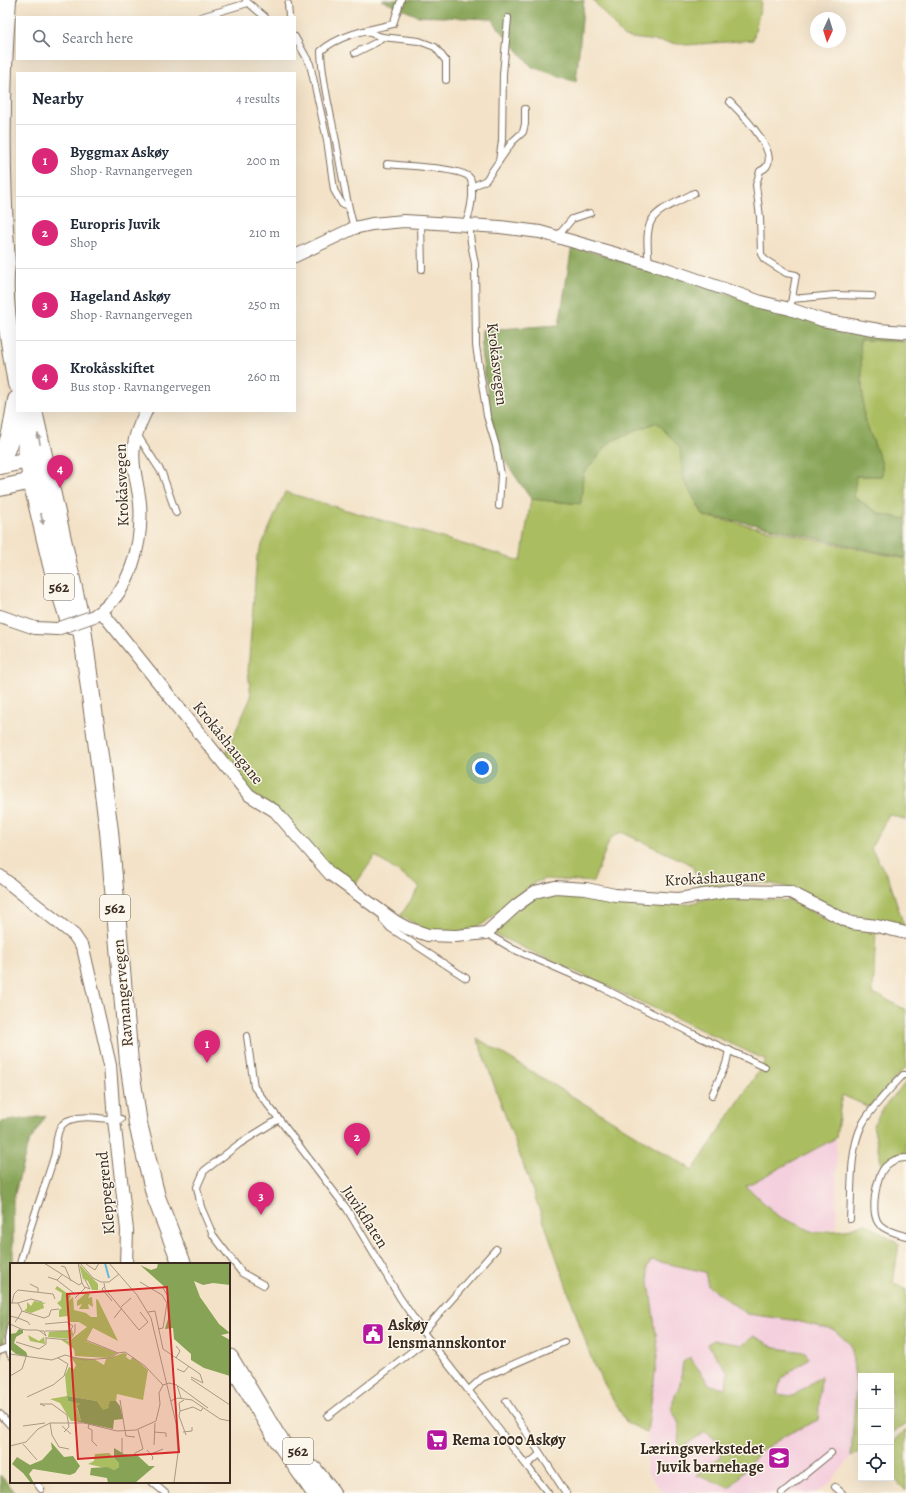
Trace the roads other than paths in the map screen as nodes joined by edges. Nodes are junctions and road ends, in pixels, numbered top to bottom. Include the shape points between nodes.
1 (7, 0) edge
2 (402, 0) edge
3 (247, 1) edge
4 (288, 4) dead end
5 (204, 16) edge
6 (263, 16) edge
7 (289, 16) edge
8 (508, 18) dead end
9 (366, 31) junction
10 (382, 37) junction
11 (296, 39) edge
12 (296, 46) edge
13 (355, 54) dead end
14 (308, 58) junction
15 (446, 80) dead end
16 (730, 102) dead end
17 (525, 109) dead end
18 (499, 160) junction
19 (387, 164) dead end
20 (472, 187) junction
21 (694, 193) dead end
22 (347, 206) junction
23 (590, 213) dead end
24 (420, 223) junction
25 (467, 224) junction
26 (354, 228) junction
27 (557, 237) junction
28 (296, 256) edge
29 (6, 262) junction
30 (649, 263) junction
31 (422, 269) dead end
32 (872, 296) dead end
33 (791, 304) junction
34 (16, 308) edge
35 (906, 332) edge
36 (16, 378) edge
37 (16, 408) edge
38 (22, 412) edge
39 (33, 412) edge
40 (146, 412) edge
41 (136, 433) junction
42 (0, 460) edge
43 (28, 460) junction
44 (0, 466) edge
45 (45, 467) junction
46 (32, 481) junction
47 (0, 488) edge
48 (499, 506) dead end
49 (176, 513) dead end
50 (97, 613) junction
51 (0, 616) edge
52 (90, 693) junction
53 (0, 876) edge
54 (381, 910) junction
55 (486, 933) junction
56 (906, 933) edge
57 (466, 978) dead end
58 (247, 1036) dead end
59 (729, 1050) junction
60 (765, 1067) dead end
61 (906, 1075) edge
62 (712, 1095) dead end
63 (279, 1119) junction
64 (118, 1120) junction
65 (906, 1158) edge
66 (850, 1219) dead end
67 (906, 1236) edge
68 (496, 1249) dead end
69 (20, 1263) edge
70 (126, 1263) edge
71 (182, 1263) edge
72 (264, 1285) dead end
73 (10, 1328) edge
74 (423, 1332) junction
75 (428, 1339) junction
76 (564, 1342) dead end
77 (8, 1348) junction
78 (0, 1350) edge
79 (10, 1353) edge
80 (230, 1360) edge
81 (469, 1390) junction
82 (506, 1401) dead end
83 (263, 1412) junction
84 (0, 1414) edge
85 (328, 1416) dead end
86 (10, 1425) edge
87 (831, 1453) dead end
88 (540, 1454) junction
89 (527, 1465) junction
90 (37, 1483) edge
91 (153, 1483) edge
92 (835, 1487) dead end
93 (41, 1489) dead end
94 (165, 1493) edge
95 (316, 1493) edge
96 (331, 1493) edge
97 (548, 1493) edge
98 (566, 1493) edge
99 (782, 1493) edge
100 (842, 1493) edge

1 - 29 main road via 0,136
2 - 9 lane via 393,24
3 - 5 lane
3 - 6 lane
4 - 7 lane
8 - 18 lane
9 - 10 lane
9 - 22 lane via 329,43 321,51 321,68
10 - 13 lane
10 - 15 lane via 419,41 435,47 446,61
11 - 14 lane
12 - 14 lane
14 - 22 lane via 321,112 334,190 342,204
16 - 33 lane via 753,128 769,154 769,162 760,171 756,185 761,254 764,259 786,273 796,275
17 - 18 lane via 523,132
18 - 20 lane via 486,180
19 - 20 lane via 461,172 470,179
20 - 25 lane, Krokåsvegen
21 - 30 lane via 664,208 651,218 647,235
22 - 26 lane
23 - 27 lane via 572,219
24 - 25 street
24 - 26 street via 395,222
24 - 31 lane
25 - 27 street via 540,232
25 - 48 lane, Krokåsvegen via 475,264 476,346 487,416 501,475
26 - 28 street
27 - 30 street
29 - 34 main road via 12,278
29 - 36 main road via 4,278
30 - 33 street via 761,302
32 - 33 lane via 835,295
33 - 35 street via 835,323
37 - 42 main road via 13,432
38 - 43 main road, Ravnangervegen / 562
45 -> 39 main road, Ravnangervegen / 562
40 - 41 street, Krokåsvegen
41 - 49 lane, Krokåsvegen via 162,473
41 - 50 street, Krokåsvegen via 133,455 140,502 141,527 138,546 120,589
43 - 44 main road
43 - 45 main road
43 - 46 main road, Ravnangervegen / 562
45 - 46 main road
45 - 52 main road, Ravnangervegen / 562 via 82,628
46 - 47 main road
46 -> 52 main road, Ravnangervegen / 562 via 52,565
50 - 51 street, Krokåsvegen, bridge via 57,629 35,628
50 - 54 street, Krokåshaugane via 248,795 275,811 330,874
52 - 71 main road, Ravnangervegen / 562 via 108,830 129,1062 138,1124 156,1197
53 - 64 street, Kleppegrend via 74,935 83,948 110,1064
54 - 55 street, Krokåshaugane via 407,928 428,935
54 - 57 lane, Krokåshaugane via 383,920 390,928
55 - 56 street, Krokåshaugane via 535,892 555,886 615,895 669,899 730,892 790,892 851,923
55 - 59 lane via 513,949 603,988
58 - 63 lane, Juvikflaten via 254,1087
59 - 60 lane
59 - 62 lane via 726,1064
61 - 66 lane via 890,1089 862,1124 855,1142
63 - 72 lane via 239,1144 204,1171 197,1187 201,1207 213,1235 242,1273
63 - 74 lane, Juvikflaten via 347,1209
64 - 69 lane via 105,1117 68,1120 59,1129 55,1155
64 - 70 street, Kleppegrend via 127,1230
65 - 67 lane via 894,1160 885,1166 874,1201 879,1224
68 - 74 lane
73 - 77 lane
74 - 75 lane, Juvikflaten
75 - 81 lane, Juvikflaten
75 - 85 lane
76 - 81 lane via 482,1378
77 - 78 lane
77 - 79 lane
80 - 83 main road, 562
81 - 89 lane, Juvikflaten
82 - 88 lane
83 - 95 main road, 562 via 276,1436
83 - 96 main road, 562 via 282,1429
84 - 86 lane
87 - 99 lane
88 - 89 lane
88 - 98 lane
89 - 97 lane, Juvikflaten
90 - 93 lane
91 - 94 lane
92 - 100 lane

